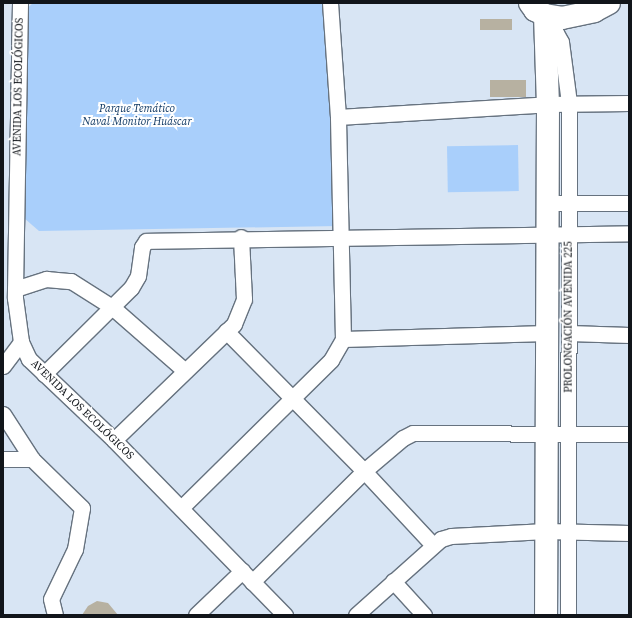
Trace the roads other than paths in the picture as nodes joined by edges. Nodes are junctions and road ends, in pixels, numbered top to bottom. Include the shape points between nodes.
1 (20, 3) edge
2 (330, 3) edge
3 (609, 3) edge
4 (540, 15) edge
5 (559, 103) junction
6 (629, 103) edge
7 (338, 117) junction
8 (10, 201) edge
9 (629, 203) edge
10 (548, 204) junction
11 (570, 204) junction
12 (558, 233) junction
13 (629, 234) edge
14 (342, 236) junction
15 (241, 238) junction
16 (11, 295) edge
17 (112, 307) junction
18 (226, 331) junction
19 (569, 333) junction
20 (547, 334) junction
21 (629, 335) edge
22 (343, 339) junction
23 (21, 342) junction
24 (3, 366) edge
25 (185, 371) junction
26 (44, 374) junction
27 (291, 400) junction
28 (3, 414) edge
29 (547, 434) junction
30 (569, 434) junction
31 (629, 434) edge
32 (114, 440) junction
33 (3, 458) edge
34 (32, 460) junction
35 (364, 471) junction
36 (180, 508) junction
37 (546, 531) junction
38 (570, 532) junction
39 (629, 533) edge
40 (433, 545) junction
41 (248, 577) junction
42 (392, 581) junction
43 (55, 615) edge
44 (196, 615) edge
45 (285, 615) edge
46 (356, 615) edge
47 (424, 615) edge
48 (546, 615) edge
49 (568, 615) edge

1 - 8 street, AVENIDA LOS ECOLÓGICOS
2 - 7 street
3 - 4 main road via 594,12 573,17
4 - 5 main road, PROLONGACIÓN AVENIDA 225
5 - 6 street
5 - 7 street
5 - 10 main road, PROLONGACIÓN AVENIDA 225
5 - 11 street, PROLONGACIÓN AVENIDA 225
7 - 14 street
8 - 16 street, AVENIDA LOS ECOLÓGICOS
9 - 11 street
10 - 11 street
10 - 12 main road, PROLONGACIÓN AVENIDA 225
11 - 12 street, PROLONGACIÓN AVENIDA 225
12 - 13 street
12 - 14 street
12 - 19 street, PROLONGACIÓN AVENIDA 225
12 - 20 main road, PROLONGACIÓN AVENIDA 225
14 - 15 street
14 - 22 street
15 - 17 street via 143,243 138,276
15 - 18 street via 244,299 234,324
16 - 17 street via 46,279 58,278 72,282
16 - 23 street, AVENIDA LOS ECOLÓGICOS
17 - 25 street
17 - 26 street
18 - 25 street
18 - 27 street
19 - 21 street
19 - 30 street, PROLONGACIÓN AVENIDA 225
20 - 22 street
20 - 29 main road, PROLONGACIÓN AVENIDA 225
22 - 27 street via 331,360
23 - 24 street
23 - 26 street, AVENIDA LOS ECOLÓGICOS via 29,359
25 - 32 street
26 - 32 street, AVENIDA LOS ECOLÓGICOS
27 - 35 street
27 - 36 street
28 - 34 street
29 - 30 street
29 - 35 street via 413,434 403,438
29 - 37 main road, PROLONGACIÓN AVENIDA 225
30 - 31 street
30 - 38 street, PROLONGACIÓN AVENIDA 225
32 - 36 street, AVENIDA LOS ECOLÓGICOS
33 - 34 street
34 - 43 street via 82,508 75,549 51,599
35 - 40 street
35 - 41 street
36 - 41 street, AVENIDA LOS ECOLÓGICOS
37 - 38 street
37 - 40 street via 451,536
37 - 48 main road, PROLONGACIÓN AVENIDA 225
38 - 39 street
38 - 49 street, PROLONGACIÓN AVENIDA 225
40 - 42 street
41 - 44 street
41 - 45 street, AVENIDA LOS ECOLÓGICOS
42 - 46 street
42 - 47 street

